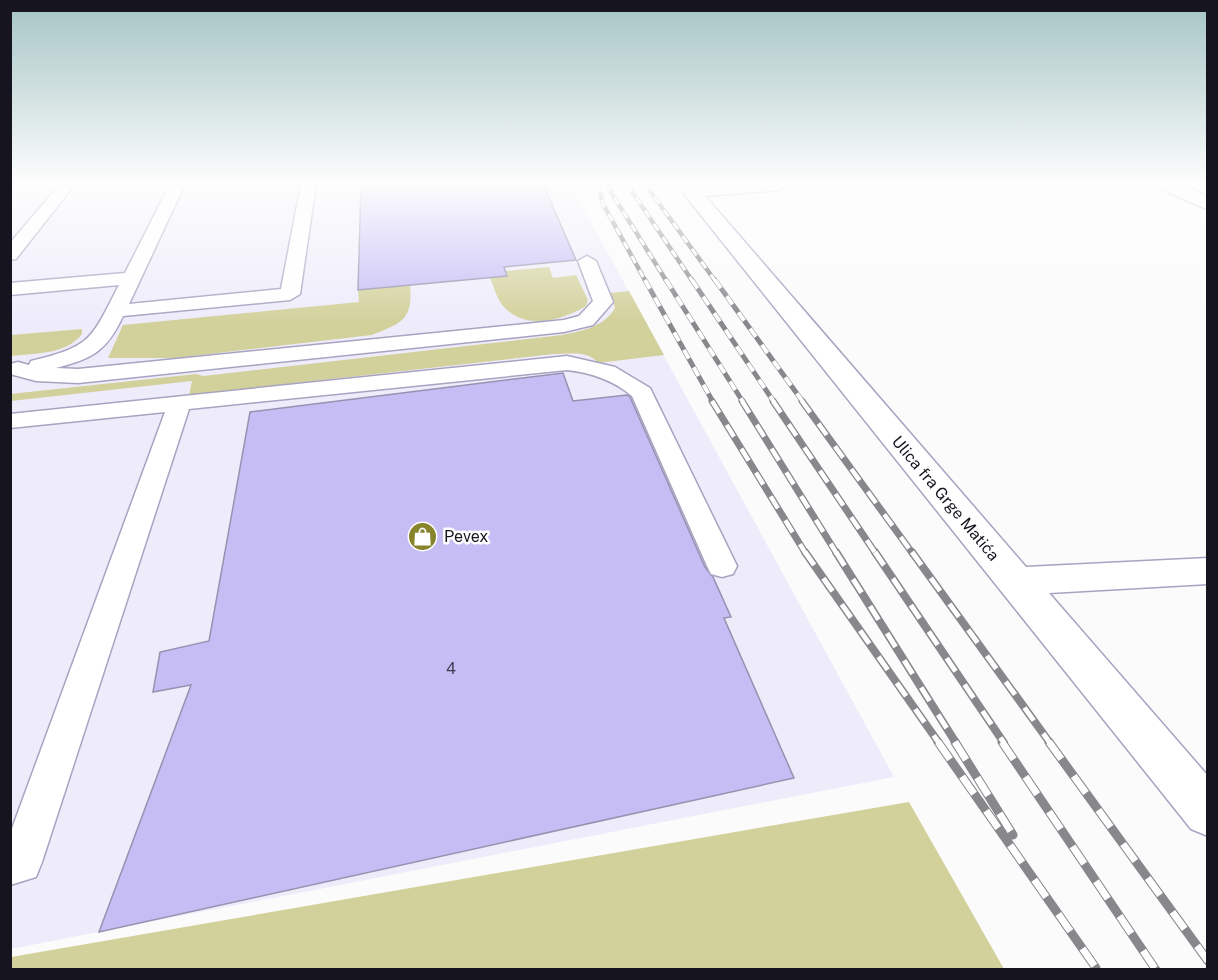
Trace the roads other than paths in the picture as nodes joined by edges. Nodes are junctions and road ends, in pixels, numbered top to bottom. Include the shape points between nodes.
1 (31, 230) edge
2 (156, 230) edge
3 (301, 230) edge
4 (723, 230) edge
5 (10, 255) edge
6 (587, 261) dead end
7 (133, 278) junction
8 (10, 289) edge
9 (117, 311) junction
10 (62, 362) junction
11 (196, 362) junction
12 (14, 369) edge
13 (179, 405) junction
14 (10, 421) edge
15 (722, 566) dead end
16 (1208, 571) edge
17 (1015, 581) junction
18 (1208, 813) edge
19 (10, 864) edge

1 - 5 lane
2 - 7 lane
3 - 9 lane via 290,294
4 - 17 street, Ulica fra Grge Matića
6 - 11 lane via 603,302 586,321 540,330
7 - 8 lane
7 - 9 lane
9 - 10 lane via 103,337 78,356
10 - 11 lane
10 - 12 lane
11 - 12 lane via 78,376
13 - 14 lane
13 - 15 lane via 567,363 595,367 628,380 642,393
13 - 19 lane via 21,862
16 - 17 street
17 - 18 street, Ulica fra Grge Matića

